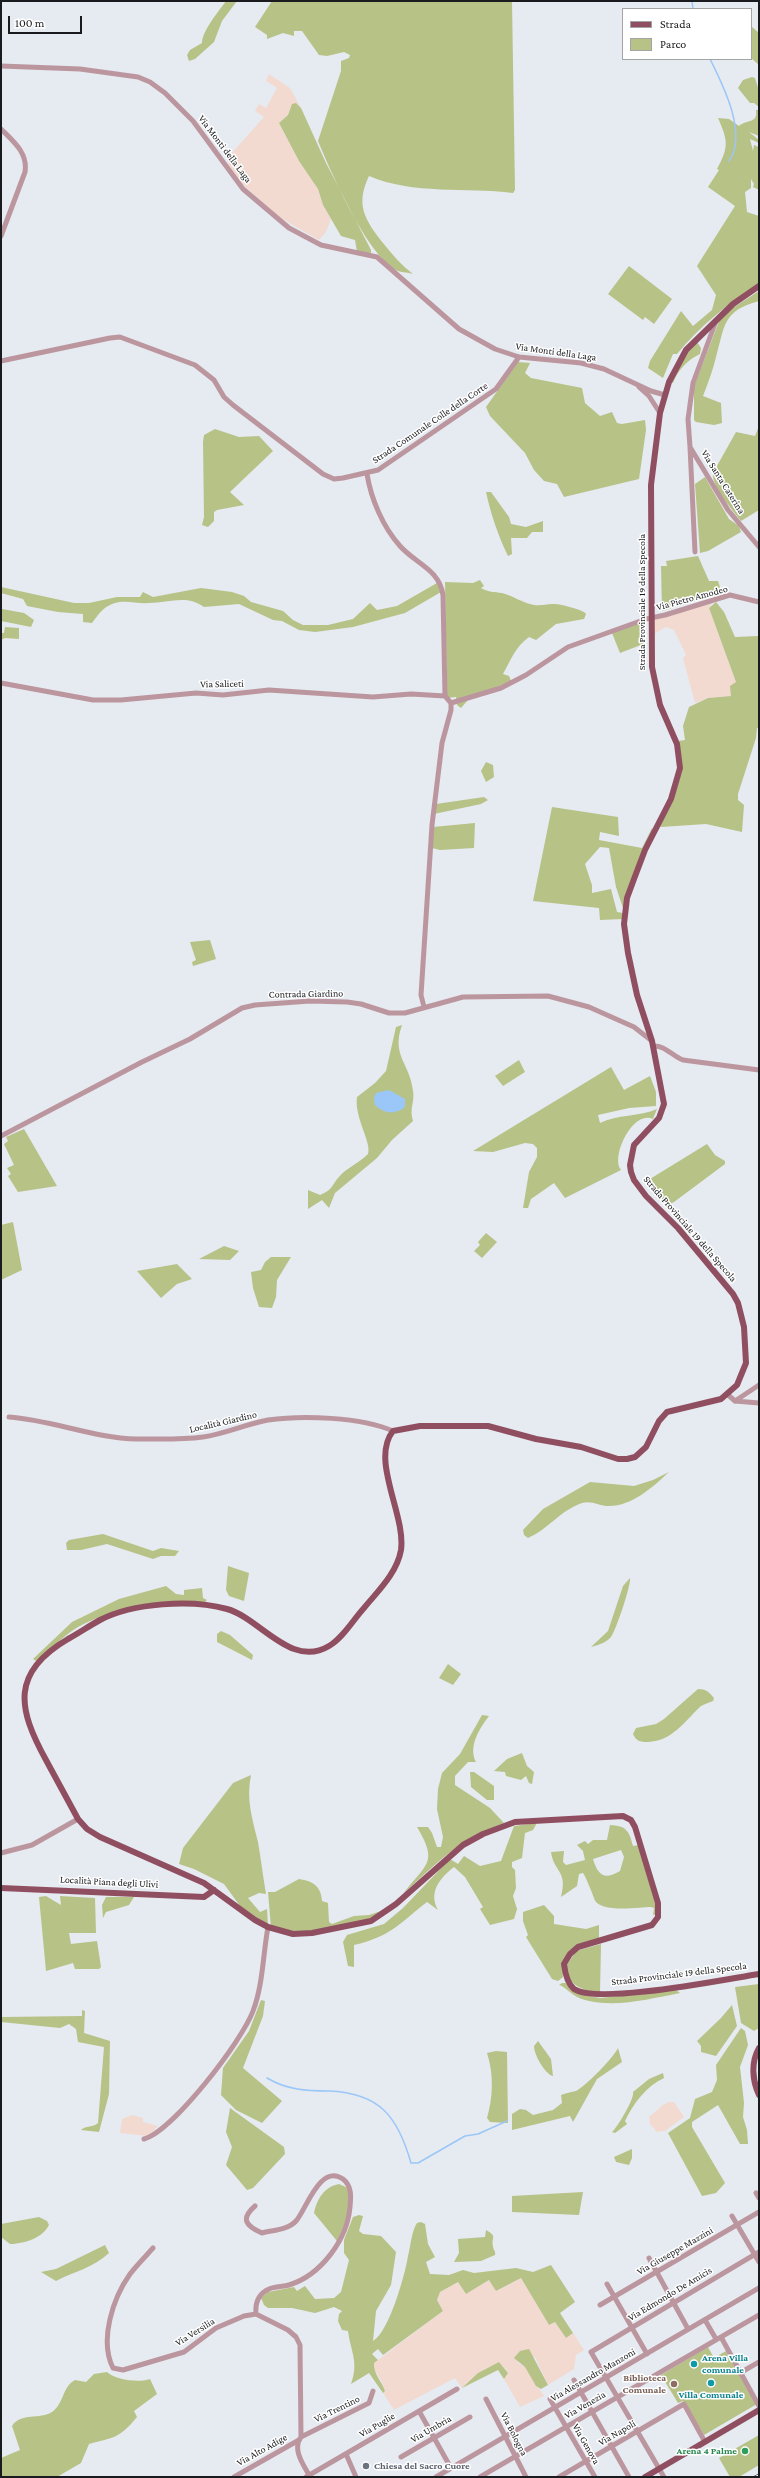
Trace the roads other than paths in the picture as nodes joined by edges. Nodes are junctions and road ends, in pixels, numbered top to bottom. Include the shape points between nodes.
1 (1, 66) edge
2 (1, 130) edge
3 (1, 236) edge
4 (759, 286) edge
5 (718, 318) junction
6 (701, 334) junction
7 (705, 349) junction
8 (519, 357) junction
9 (1, 361) edge
10 (634, 382) junction
11 (665, 394) junction
12 (660, 413) junction
13 (690, 447) junction
14 (367, 474) junction
15 (759, 547) edge
16 (694, 552) dead end
17 (759, 602) edge
18 (652, 618) junction
19 (1, 683) edge
20 (445, 696) junction
21 (451, 703) junction
22 (424, 1007) junction
23 (653, 1043) junction
24 (759, 1070) edge
25 (1, 1136) edge
26 (759, 1385) edge
27 (727, 1394) junction
28 (736, 1401) junction
29 (759, 1403) edge
30 (9, 1417) dead end
31 (393, 1431) junction
32 (78, 1819) junction
33 (1, 1854) edge
34 (1, 1888) edge
35 (214, 1890) junction
36 (268, 1927) junction
37 (759, 1974) edge
38 (759, 2048) edge
39 (759, 2095) edge
40 (144, 2139) dead end
41 (255, 2206) dead end
42 (759, 2212) edge
43 (732, 2216) dead end
44 (737, 2225) junction
45 (153, 2248) dead end
46 (757, 2253) edge
47 (649, 2258) dead end
48 (759, 2262) edge
49 (657, 2272) junction
50 (607, 2284) dead end
51 (759, 2288) edge
52 (614, 2297) junction
53 (673, 2302) junction
54 (600, 2306) dead end
55 (256, 2314) junction
56 (759, 2315) edge
57 (705, 2320) junction
58 (631, 2327) junction
59 (688, 2329) junction
60 (718, 2338) junction
61 (647, 2354) junction
62 (759, 2362) edge
63 (740, 2372) junction
64 (606, 2378) junction
65 (574, 2380) dead end
66 (457, 2389) dead end
67 (373, 2391) dead end
68 (581, 2392) junction
69 (617, 2397) junction
70 (486, 2399) dead end
71 (550, 2399) dead end
72 (759, 2406) edge
73 (554, 2408) junction
74 (759, 2410) edge
75 (419, 2411) junction
76 (592, 2412) junction
77 (470, 2417) dead end
78 (566, 2427) junction
79 (637, 2431) junction
80 (505, 2436) junction
81 (434, 2438) junction
82 (300, 2439) junction
83 (705, 2442) junction
84 (612, 2446) junction
85 (346, 2454) junction
86 (515, 2456) junction
87 (401, 2457) dead end
88 (586, 2461) junction
89 (451, 2468) junction
90 (659, 2469) junction
91 (307, 2476) edge
92 (234, 2477) edge
93 (356, 2477) edge
94 (436, 2477) edge
95 (480, 2477) edge
96 (526, 2477) edge
97 (559, 2477) edge
98 (595, 2477) edge
99 (629, 2477) edge
100 (645, 2477) edge
101 (664, 2477) edge

1 - 8 street, Via Monti della Laga via 80,69 138,77 150,82 193,121 236,181 284,224 321,245 377,257 460,329 495,349
2 - 3 street via 20,149 27,161
4 - 5 main road, Strada Provinciale 19 della Specola
5 - 6 main road, Strada Provinciale 19 della Specola
5 - 7 street, Via Santa Caterina
6 - 7 street, Via Santa Caterina via 708,337
6 - 11 main road, Strada Provinciale 19 della Specola via 679,360
7 - 13 street, Via Santa Caterina via 689,401
8 - 10 street, Via Monti della Laga via 581,363 604,369
8 - 14 street, Strada Comunale Colle della Corte via 490,394 378,470
9 - 14 street, Strada Comunale Colle della Corte via 110,338 130,340 195,365 214,380 224,397 233,405 323,474 334,479
10 - 11 street, Via Monti della Laga
10 - 12 street, Via Monti della Laga via 649,396
11 - 12 main road, Strada Provinciale 19 della Specola
12 - 18 main road, Strada Provinciale 19 della Specola via 651,485
13 - 15 street, Via Santa Caterina via 728,510
13 - 16 street
14 - 20 street via 371,494 400,547 427,567 441,585
17 - 18 street, Via Pietro Amodeo via 730,596
18 - 21 street, Via Pietro Amodeo via 568,647 501,688
18 - 23 main road, Strada Provinciale 19 della Specola via 653,679 660,705 677,744 680,768 671,800 645,850 627,898 624,924 637,995
19 - 20 street, Via Saliceti via 94,700 269,690 372,697 411,694
20 - 21 street
21 - 22 street via 442,743 429,858 421,995
22 - 23 street, Contrada Giardino via 468,997 548,996 589,1006 634,1028
22 - 25 street, Contrada Giardino via 405,1013 389,1013 347,1002 310,1001 248,1006 190,1039
23 - 24 street, Contrada Giardino via 683,1060
23 - 27 main road, Strada Provinciale 19 della Specola via 664,1104 662,1112 634,1145 631,1172 646,1196 678,1228 738,1303 745,1333 746,1363 737,1385
26 - 28 street
27 - 28 street
27 - 31 main road, Strada Provinciale 19 della Specola via 711,1402 667,1412 659,1421 646,1447 635,1457 627,1459 618,1459 581,1447 536,1439 488,1426 420,1426
28 - 29 street
30 - 31 street, Località Giardino via 27,1418 67,1428 134,1439 205,1437 267,1420 300,1418 375,1423
31 - 32 main road, Strada Provinciale 19 della Specola via 386,1441 385,1450 386,1468 401,1535 398,1560 388,1579 330,1646 314,1652 294,1650 229,1609 171,1604 149,1606 101,1619 60,1644 38,1664 28,1678 23,1696 25,1715 33,1736
32 - 33 street via 32,1845
32 - 35 main road, Strada Provinciale 19 della Specola via 87,1829 100,1837 204,1883
34 - 35 main road, Località Piana degli Ulivi via 204,1897
35 - 36 main road, Strada Provinciale 19 della Specola
36 - 37 main road, Strada Provinciale 19 della Specola via 293,1934 371,1921 396,1904 463,1845 483,1834 516,1822 623,1816 631,1820 635,1826 658,1904 658,1917 652,1924 578,1947 564,1964 571,1985 592,1994 625,1993
36 - 40 street via 253,2011 228,2055 168,2122 151,2137
38 - 39 main road via 754,2059 753,2071
41 - 55 street via 248,2212 246,2221 249,2226 262,2232 289,2226 296,2221 311,2194 322,2181 334,2176 342,2178 351,2193 350,2209 344,2229 332,2253 302,2279 269,2289 262,2294 256,2300
42 - 44 street, Via Giuseppe Mazzini
43 - 44 street
44 - 46 street
44 - 49 street, Via Giuseppe Mazzini
45 - 55 street, Via Versilia via 130,2274 109,2322 109,2359 113,2368 123,2370 184,2352 216,2328 244,2316
46 - 48 street
46 - 53 street, Via Edmondo De Amicis
47 - 49 street
49 - 52 street, Via Giuseppe Mazzini
49 - 53 street
50 - 52 street
51 - 57 street, Via Alessandro Manzoni
52 - 54 street, Via Giuseppe Mazzini
52 - 58 street
53 - 58 street, Via Edmondo De Amicis
53 - 59 street
55 - 82 street via 288,2330 300,2345
56 - 60 street, Via Venezia
57 - 59 street, Via Alessandro Manzoni
57 - 60 street
58 - 61 street
58 - 64 street, Via Edmondo De Amicis via 591,2352
59 - 61 street, Via Alessandro Manzoni
60 - 63 street
60 - 69 street, Via Venezia
61 - 64 street, Via Alessandro Manzoni
62 - 63 street
63 - 72 street
64 - 68 street, Via Alessandro Manzoni
64 - 69 street
65 - 68 street
66 - 75 street, Via Puglie
67 - 82 street, Via Trentino via 369,2403
68 - 73 street, Via Alessandro Manzoni
68 - 76 street
69 - 76 street, Via Venezia
69 - 79 street
70 - 80 street, Via Bologna
71 - 73 street, Via Genova
73 - 78 street, Via Genova
73 - 80 street, Via Alessandro Manzoni
74 - 83 main road
75 - 81 street
75 - 85 street, Via Puglie
76 - 78 street, Via Venezia
76 - 84 street
77 - 81 street, Via Umbria
78 - 86 street, Via Venezia
78 - 88 street, Via Genova
79 - 83 street, Via Napoli via 684,2404
79 - 84 street, Via Napoli
79 - 90 street
80 - 86 street, Via Bologna
80 - 89 street, Via Alessandro Manzoni
81 - 87 street, Via Umbria
81 - 89 street
82 - 91 street via 299,2458
82 - 92 street, Via Alto Adige
83 - 90 main road
84 - 88 street, Via Napoli
84 - 99 street
85 - 91 street, Via Puglie
85 - 93 street
86 - 95 street, Via Venezia
86 - 96 street, Via Bologna
88 - 97 street, Via Napoli
88 - 98 street, Via Genova
89 - 94 street, Via Alessandro Manzoni
90 - 100 main road
90 - 101 street

